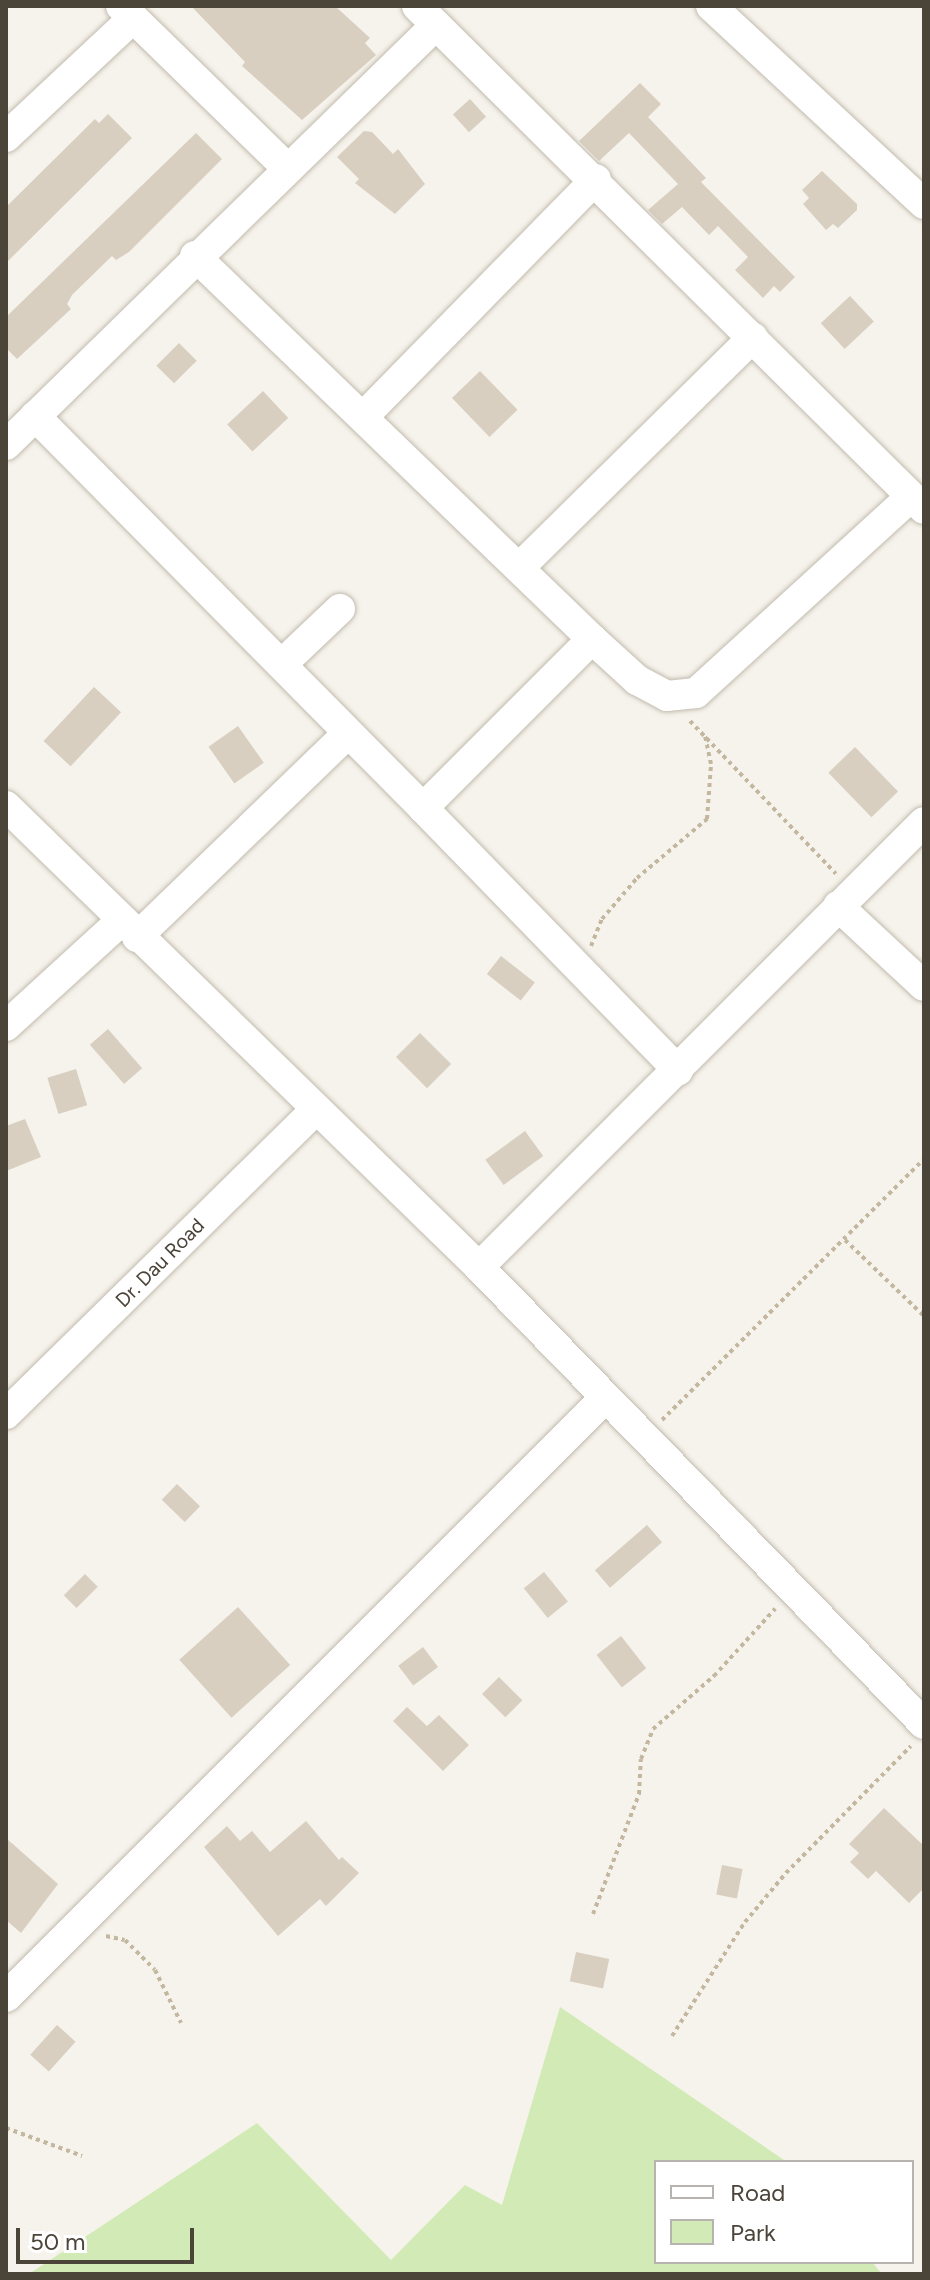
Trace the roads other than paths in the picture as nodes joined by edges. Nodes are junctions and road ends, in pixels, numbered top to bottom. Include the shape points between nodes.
1 (711, 6) edge
2 (127, 12) edge
3 (426, 16) edge
4 (6, 137) edge
5 (287, 168) junction
6 (596, 179) junction
7 (924, 204) edge
8 (195, 256) junction
9 (753, 337) junction
10 (365, 415) junction
11 (35, 416) junction
12 (6, 445) edge
13 (918, 503) edge
14 (520, 567) junction
15 (340, 609) dead end
16 (592, 639) junction
17 (282, 664) junction
18 (347, 734) junction
19 (6, 806) edge
20 (423, 808) junction
21 (924, 822) edge
22 (846, 899) junction
23 (128, 929) junction
24 (924, 986) edge
25 (6, 1026) edge
26 (678, 1070) junction
27 (314, 1111) junction
28 (479, 1267) junction
29 (605, 1398) junction
30 (6, 1414) edge
31 (919, 1733) edge
32 (6, 1997) edge

1 - 7 street
2 - 4 street
2 - 5 street
3 - 5 street
3 - 6 street
5 - 8 street
6 - 9 street
6 - 10 street
8 - 10 street
8 - 11 street
9 - 13 street
9 - 14 street
10 - 14 street
11 - 12 street
11 - 17 street
13 - 16 street via 696,693 667,696 637,680
14 - 16 street
15 - 17 street
16 - 20 street
17 - 18 street
18 - 20 street
18 - 23 street
19 - 23 street
20 - 26 street
21 - 22 street
22 - 24 street
22 - 26 street
23 - 25 street
23 - 27 street
26 - 28 street
27 - 28 street
27 - 30 street, Dr. Dau Road
28 - 29 street
29 - 31 street via 793,1589
29 - 32 street

